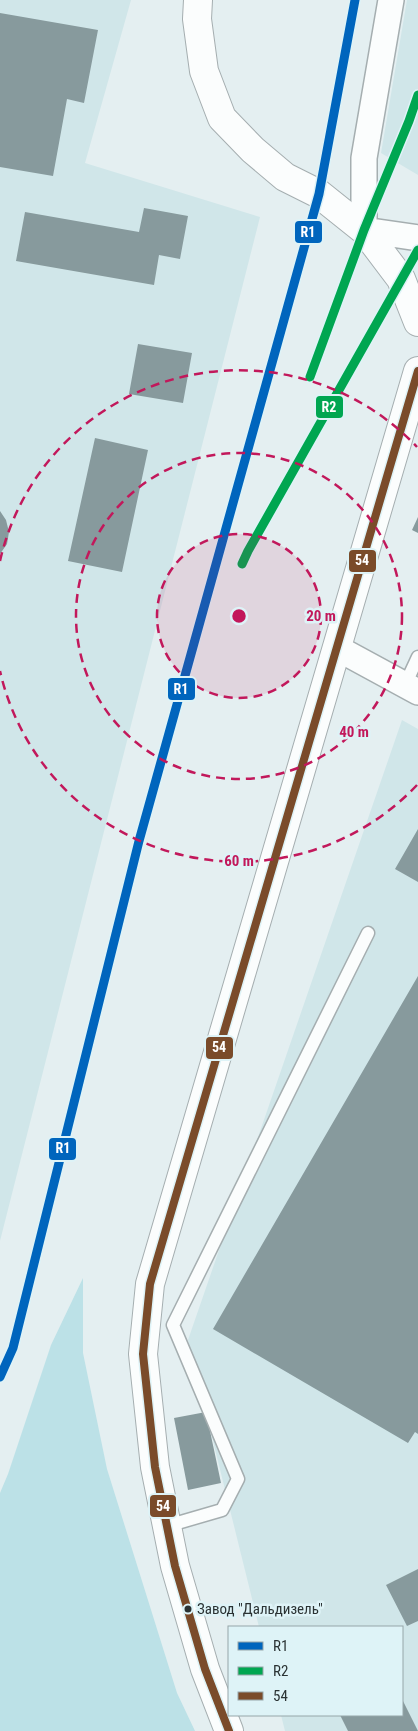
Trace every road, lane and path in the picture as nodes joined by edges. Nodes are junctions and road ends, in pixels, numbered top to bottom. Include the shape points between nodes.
1 (198, 0) edge
2 (391, 0) edge
3 (364, 230) junction
4 (418, 238) edge
5 (418, 322) edge
6 (418, 371) edge
7 (337, 648) junction
8 (418, 658) edge
9 (411, 688) edge
10 (368, 933) dead end
11 (167, 1526) junction
12 (229, 1731) edge

1 - 3 main road via 197,19 204,71 222,118 285,177 319,194
2 - 3 street via 364,158
3 - 4 street
3 - 5 main road via 401,279
6 - 7 main road
7 - 9 street
7 - 11 main road via 150,1284 143,1354 155,1467
8 - 9 lane
10 - 11 lane via 173,1325 238,1479 222,1510
11 - 12 main road via 175,1566 203,1660

